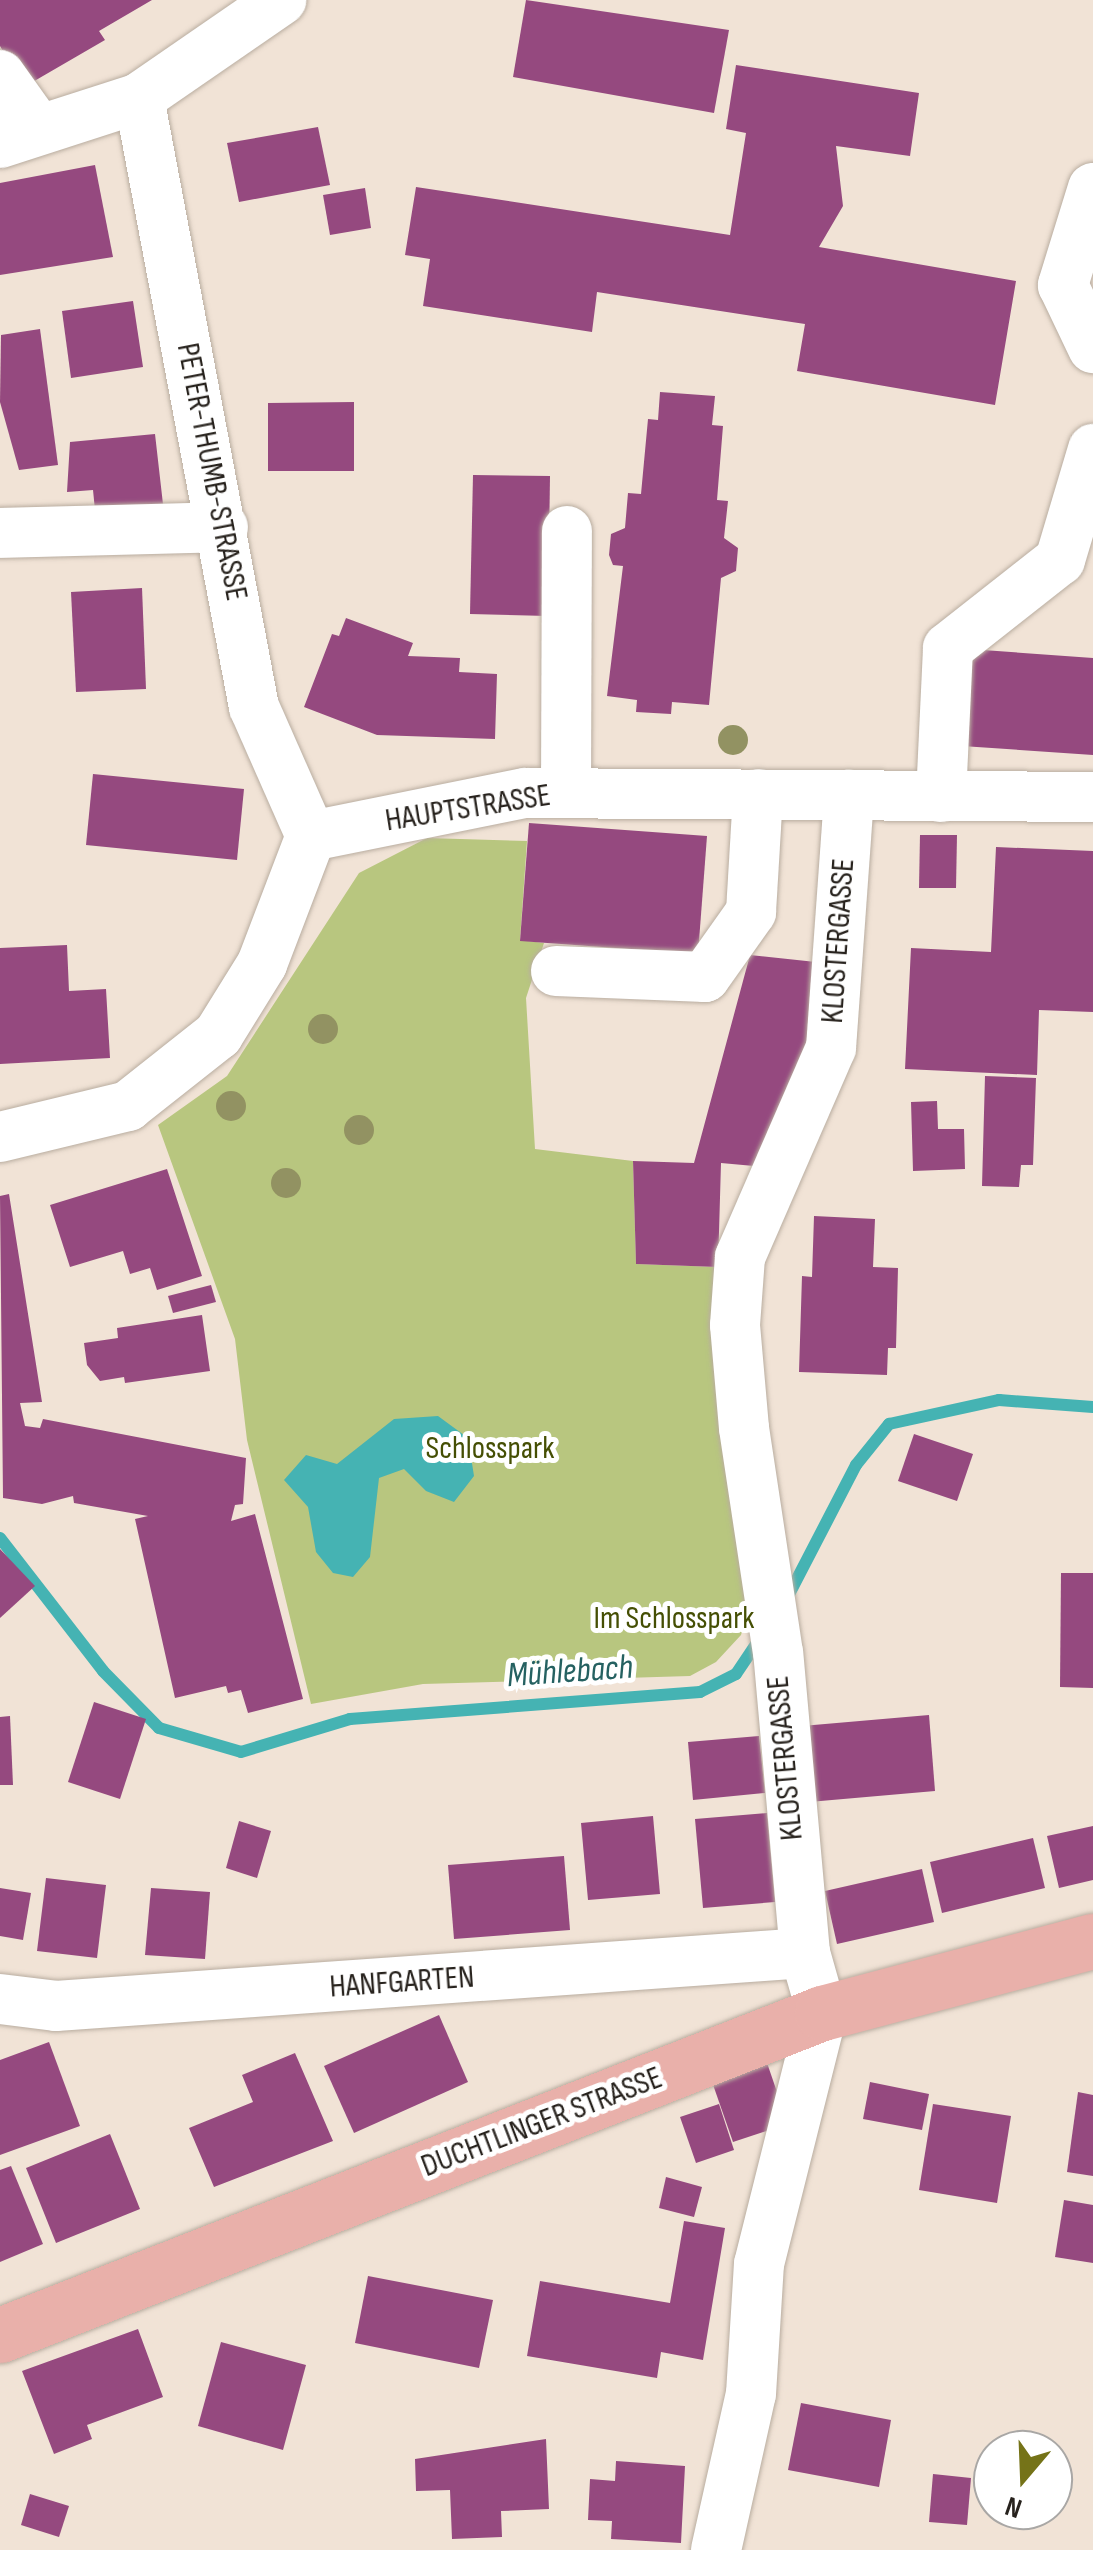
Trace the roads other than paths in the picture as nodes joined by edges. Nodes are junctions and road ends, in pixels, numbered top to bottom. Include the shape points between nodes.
1 (281, 0) edge
2 (0, 74) edge
3 (139, 98) junction
4 (19, 135) edge
5 (1093, 188) edge
6 (1093, 348) edge
7 (1093, 449) edge
8 (223, 528) junction
9 (567, 531) dead end
10 (0, 533) edge
11 (566, 793) junction
12 (758, 794) junction
13 (849, 795) junction
14 (941, 797) junction
15 (1093, 797) edge
16 (311, 836) junction
17 (556, 971) dead end
18 (0, 1138) edge
19 (1093, 1941) edge
20 (804, 1954) junction
21 (0, 1999) edge
22 (822, 2014) junction
23 (0, 2336) edge
24 (716, 2550) edge

1 - 3 street
2 - 4 street
3 - 4 street
3 - 8 street, PETER-THUMB-STRASSE
5 - 6 street via 1063,284
7 - 14 street via 1060,560 948,648
8 - 10 street
8 - 16 street, PETER-THUMB-STRASSE via 254,707
9 - 11 street
11 - 12 street, HAUPTSTRASSE
11 - 16 street, HAUPTSTRASSE via 525,793
12 - 13 street, HAUPTSTRASSE
12 - 17 street via 751,912 705,978
13 - 14 street, HAUPTSTRASSE
13 - 20 street, KLOSTERGASSE via 831,1048 740,1257 737,1342 778,1653
14 - 15 street, HAUPTSTRASSE
16 - 18 street via 262,964 218,1035 128,1106
19 - 22 main road, DUCHTLINGER STRASSE
20 - 21 street, HANFGARTEN via 56,2006
20 - 22 street, KLOSTERGASSE
22 - 23 main road, DUCHTLINGER STRASSE
22 - 24 street via 758,2264 751,2394

